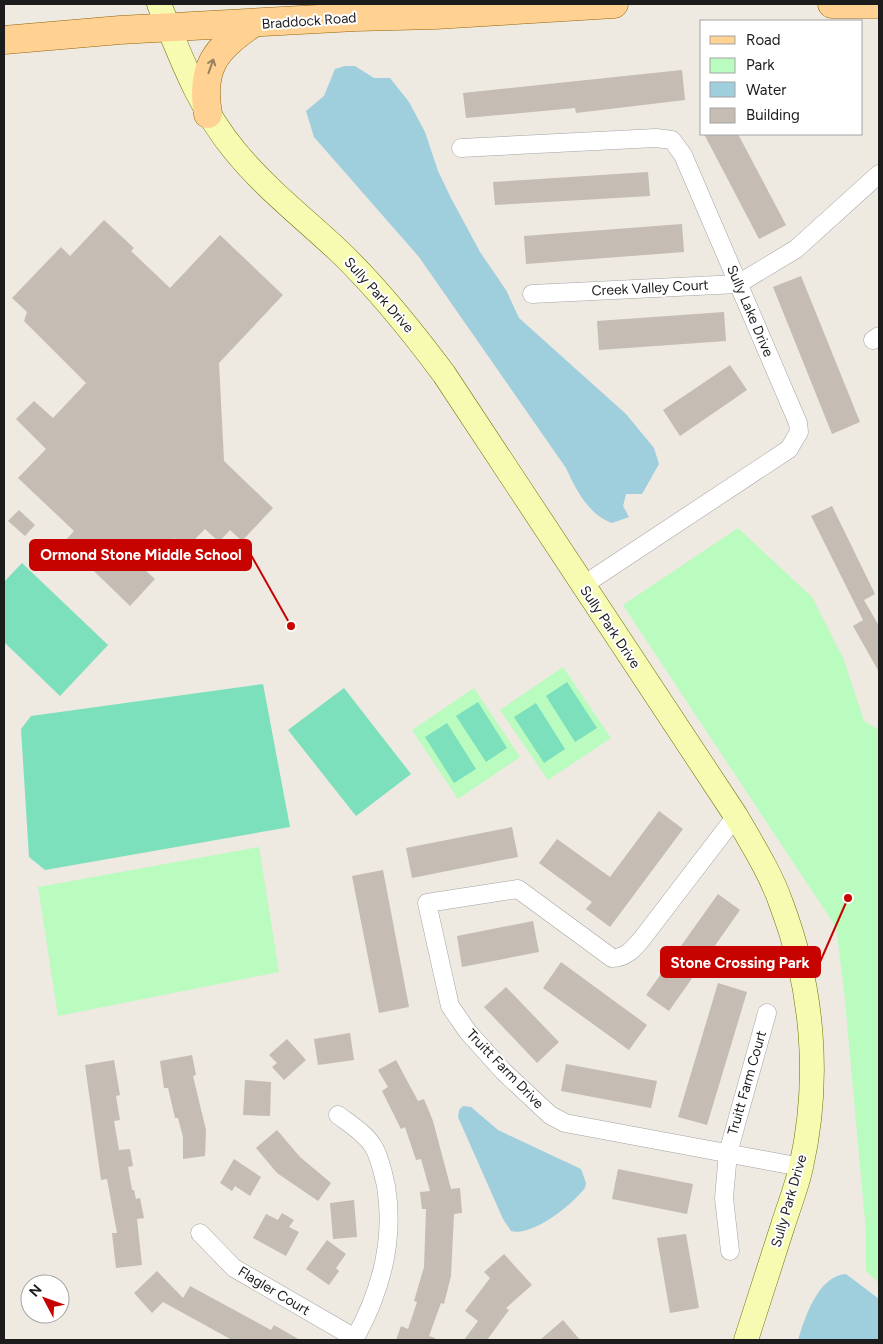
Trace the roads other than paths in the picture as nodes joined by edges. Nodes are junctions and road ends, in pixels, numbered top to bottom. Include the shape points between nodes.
1 (614, 4) edge
2 (832, 4) edge
3 (877, 4) edge
4 (164, 16) edge
5 (252, 24) junction
6 (4, 40) edge
7 (208, 114) junction
8 (461, 148) dead end
9 (879, 174) edge
10 (738, 284) junction
11 (532, 294) dead end
12 (582, 586) junction
13 (736, 816) junction
14 (767, 1012) dead end
15 (338, 1115) dead end
16 (728, 1153) junction
17 (801, 1167) junction
18 (200, 1233) dead end
19 (730, 1251) dead end
20 (355, 1339) edge
21 (746, 1340) edge

1 - 5 main road, Braddock Road
2 - 3 main road
4 - 5 main road, Braddock Road
4 - 6 main road, Braddock Road
4 - 7 street, Sully Park Drive
7 -> 5 main road via 206,90 211,63 224,44
7 - 12 street, Sully Park Drive via 264,184 340,253 408,326 444,374
8 - 10 street, Sully Lake Drive via 656,138 672,140 683,155
9 - 10 street, Creek Valley Court via 796,250
10 - 11 street, Creek Valley Court
10 - 12 street, Sully Lake Drive via 798,423 796,438 789,449
12 - 13 street, Sully Park Drive
13 - 16 street, Truitt Farm Drive via 641,940 620,958 612,958 518,888 427,903 450,1006 468,1032 504,1072 550,1115 565,1123
13 - 17 street, Sully Park Drive via 764,864 781,902 798,952 808,1004 812,1082
14 - 16 street, Truitt Farm Court
15 - 20 street via 374,1147 384,1173 388,1203 383,1273
16 - 17 street, Truitt Farm Drive
16 - 19 street, Truitt Farm Court via 724,1198
17 - 21 street, Sully Park Drive
18 - 20 street, Flagler Court via 234,1268

